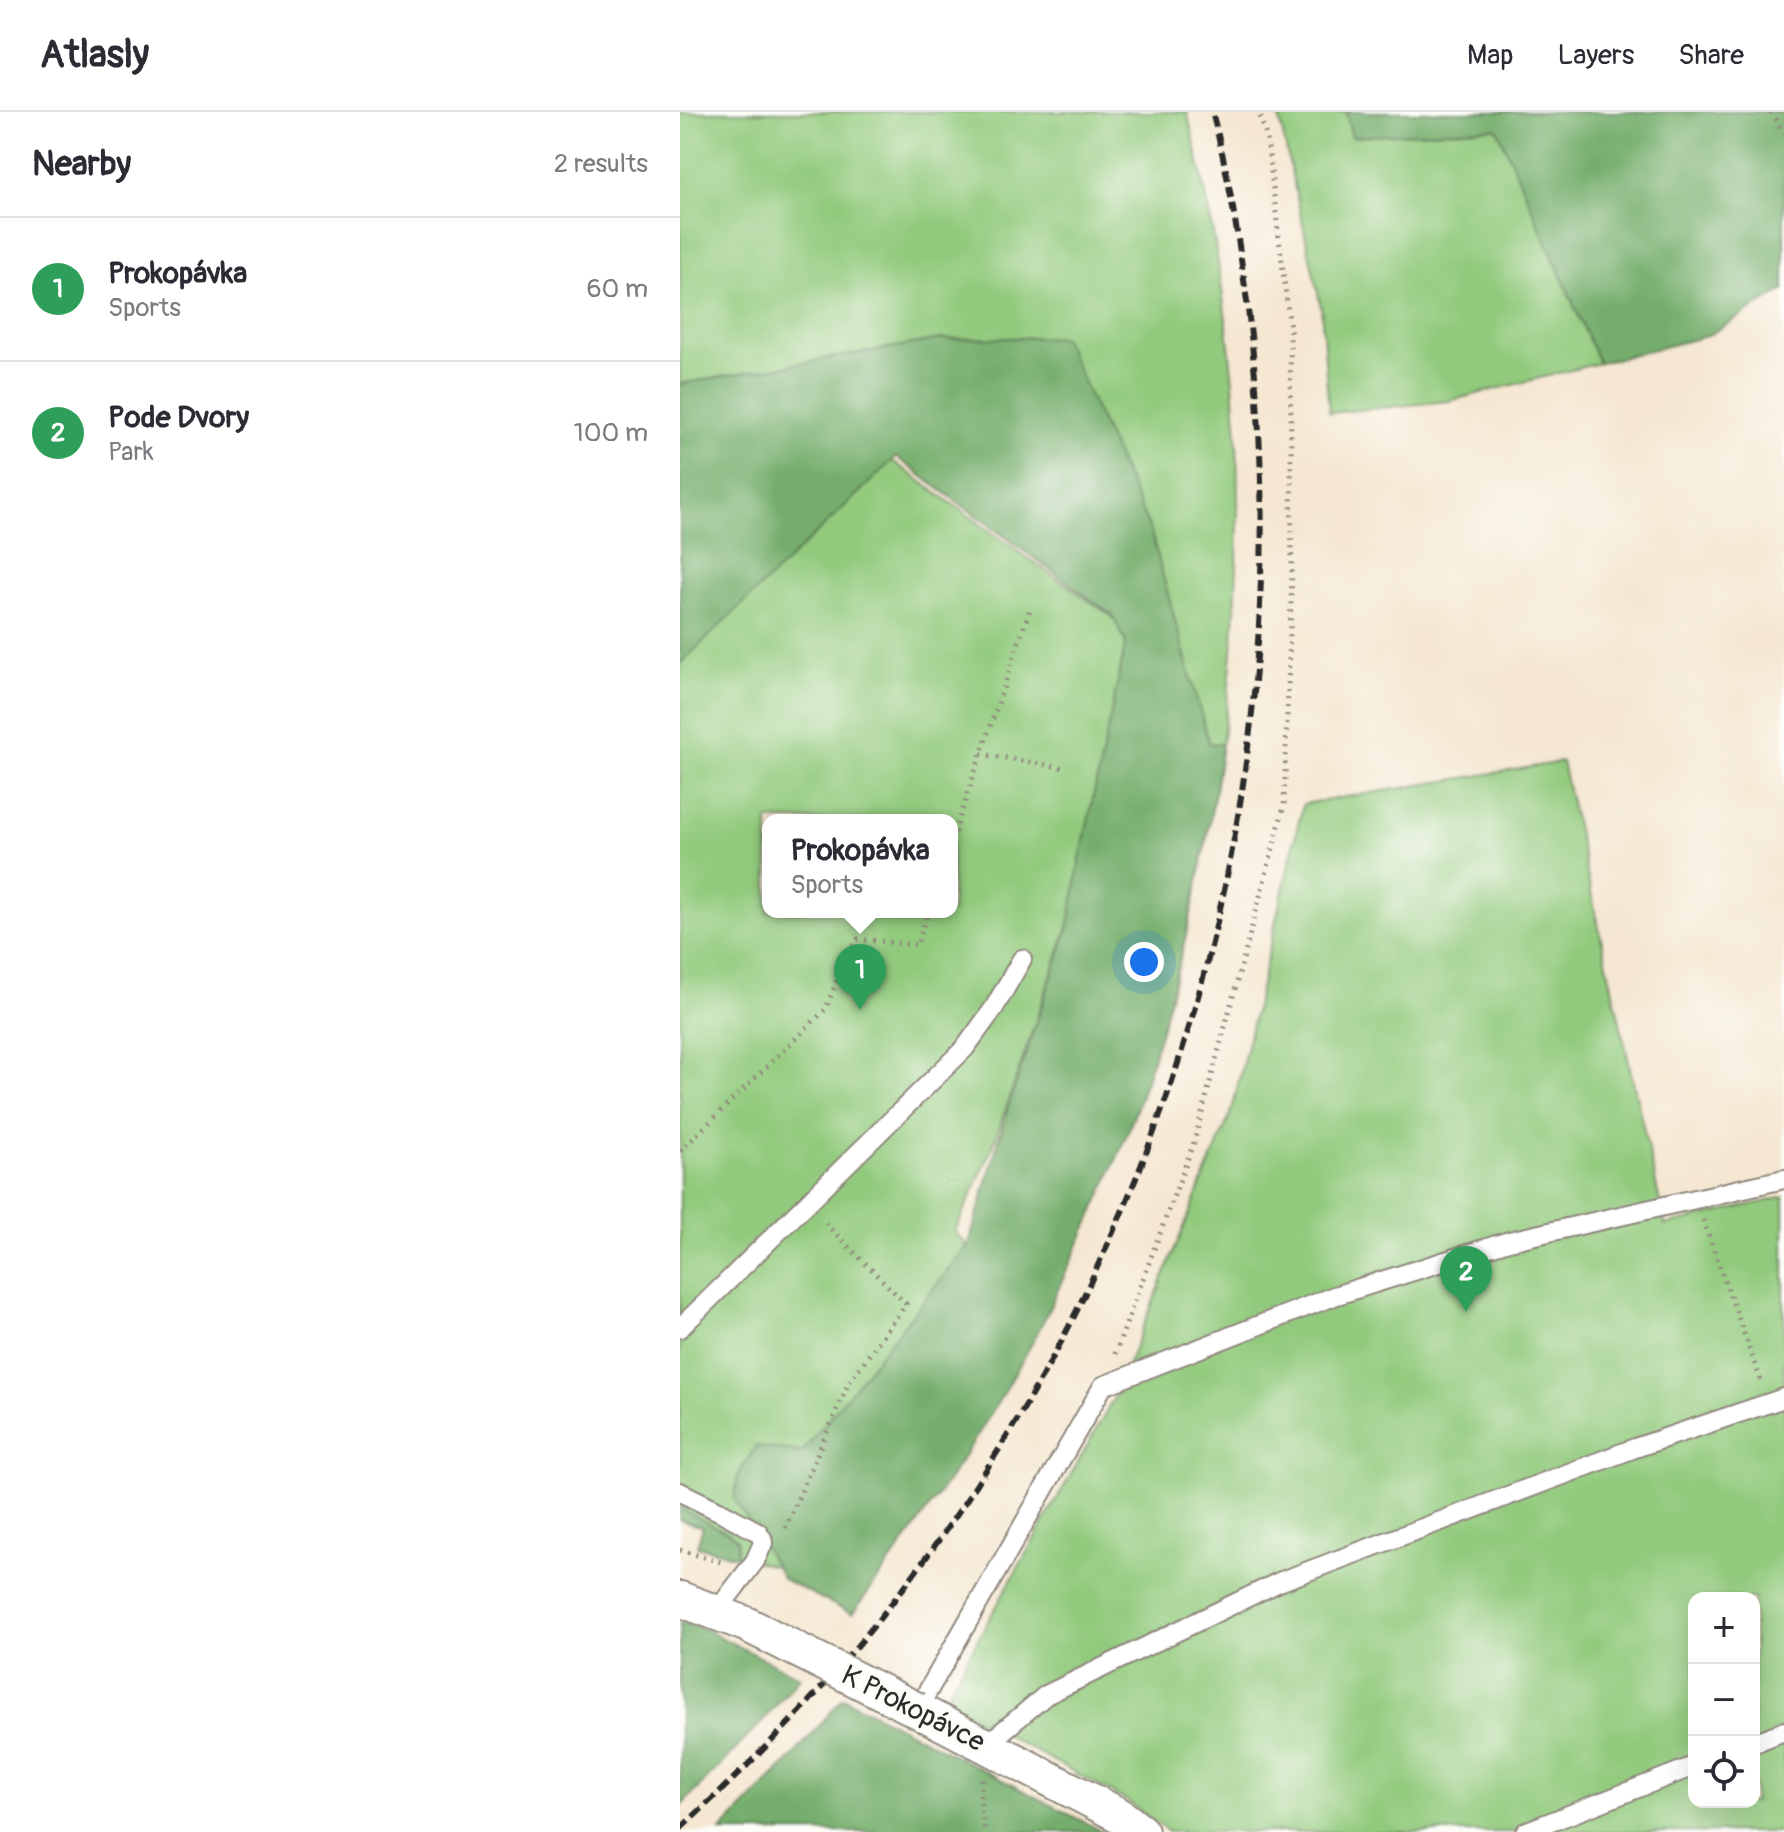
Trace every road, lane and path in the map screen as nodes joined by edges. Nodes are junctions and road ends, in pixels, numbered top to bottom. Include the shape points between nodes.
1 (1259, 112) edge
2 (1771, 112) edge
3 (1784, 133) edge
4 (1030, 609) dead end
5 (981, 754) junction
6 (1064, 768) dead end
7 (958, 822) edge
8 (926, 918) edge
9 (1022, 959) dead end
10 (680, 1151) edge
11 (1784, 1179) edge
12 (1696, 1199) junction
13 (821, 1219) dead end
14 (680, 1328) edge
15 (1103, 1386) junction
16 (1776, 1401) edge
17 (680, 1492) edge
18 (781, 1537) dead end
19 (680, 1599) edge
20 (731, 1618) junction
21 (921, 1703) junction
22 (1784, 1731) edge
23 (1760, 1741) edge
24 (985, 1746) junction
25 (1688, 1768) edge
26 (985, 1832) edge
27 (1141, 1832) edge
28 (1525, 1832) edge

1 - 15 path via 1267,139 1290,328 1292,571 1284,807 1194,1142
2 - 3 path
4 - 5 path
5 - 6 path
5 - 7 path
8 - 10 path via 917,945 858,939 826,1009
9 - 14 lane via 965,1048
11 - 12 lane
12 - 15 lane via 1509,1241 1334,1296
12 - 16 path
13 - 18 path via 906,1304 849,1382
15 - 21 lane
16 - 24 lane via 1635,1448 1279,1582 1046,1695
17 - 20 lane via 762,1538
19 - 20 street, K Prokopávce
20 - 21 street, K Prokopávce, bridge
21 - 24 street, K Prokopávce
22 - 23 lane
24 - 26 path via 980,1798
24 - 27 street, K Prokopávce via 1119,1815
25 - 28 lane

